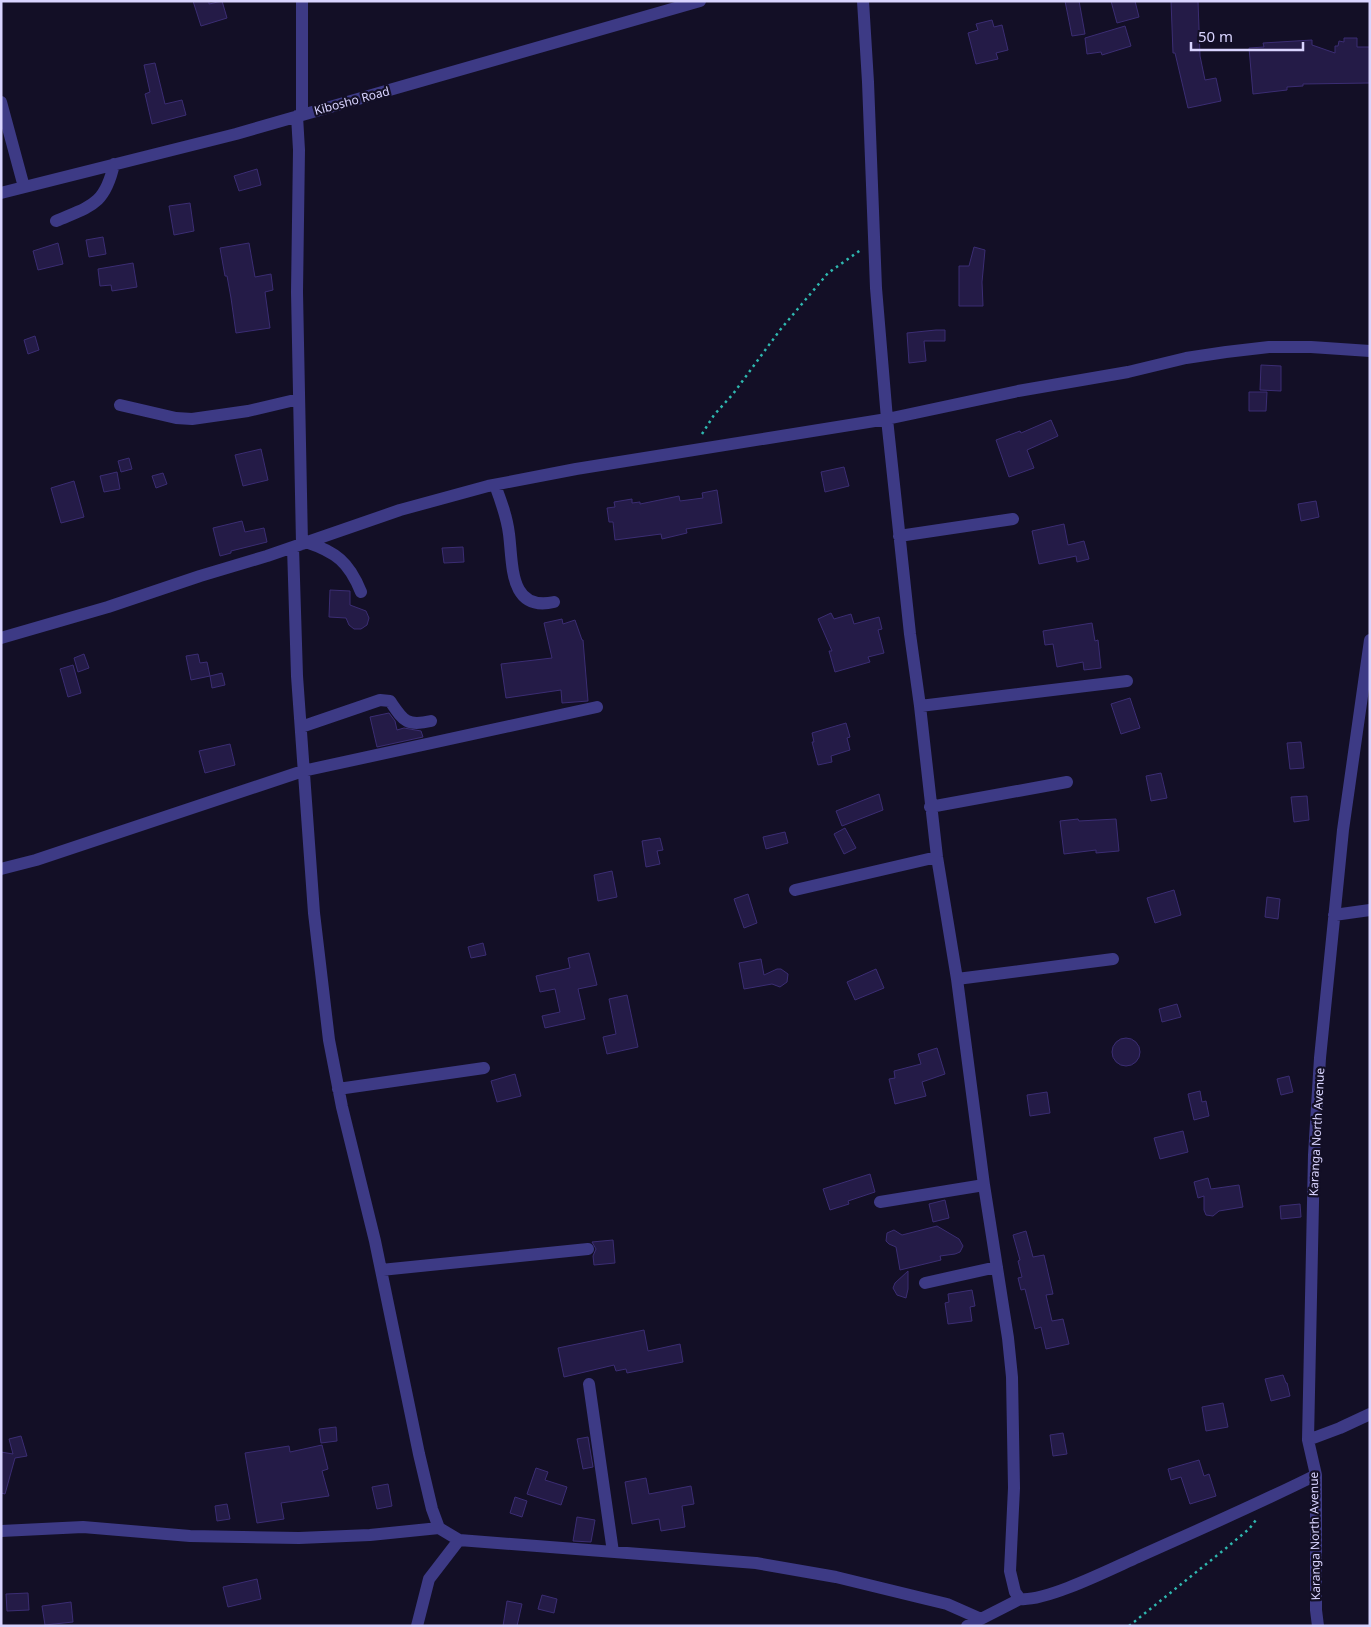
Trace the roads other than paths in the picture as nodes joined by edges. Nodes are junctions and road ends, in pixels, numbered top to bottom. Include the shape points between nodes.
1 (302, 1) edge
2 (700, 1) edge
3 (864, 1) edge
4 (1, 102) edge
5 (300, 116) junction
6 (114, 164) junction
7 (24, 188) junction
8 (1, 193) edge
9 (56, 221) dead end
10 (1370, 351) edge
11 (299, 399) junction
12 (120, 405) dead end
13 (887, 419) junction
14 (495, 485) junction
15 (1014, 519) dead end
16 (899, 536) junction
17 (300, 544) junction
18 (361, 592) dead end
19 (554, 602) dead end
20 (1, 638) edge
21 (1370, 640) edge
22 (1368, 663) edge
23 (1126, 681) dead end
24 (920, 706) junction
25 (597, 707) dead end
26 (431, 720) dead end
27 (301, 727) junction
28 (303, 771) junction
29 (1067, 782) dead end
30 (930, 807) junction
31 (937, 857) junction
32 (1, 869) edge
33 (795, 890) dead end
34 (1370, 910) edge
35 (1334, 915) junction
36 (1113, 959) dead end
37 (957, 979) junction
38 (484, 1068) dead end
39 (338, 1089) junction
40 (984, 1184) junction
41 (880, 1202) dead end
42 (588, 1249) dead end
43 (997, 1267) junction
44 (381, 1270) junction
45 (925, 1283) dead end
46 (589, 1384) dead end
47 (1370, 1414) edge
48 (1308, 1440) junction
49 (1316, 1475) junction
50 (439, 1528) junction
51 (1, 1531) edge
52 (460, 1540) junction
53 (614, 1552) junction
54 (1020, 1599) junction
55 (981, 1619) junction
56 (416, 1626) edge
57 (967, 1626) edge
58 (1318, 1626) edge

1 - 5 street
2 - 5 street, Kibosho Road
3 - 13 street via 876,288
4 - 7 street
5 - 6 street, Kibosho Road
5 - 11 street
6 - 7 street, Kibosho Road
6 - 9 street via 100,199
7 - 8 street, Kibosho Road
10 - 13 street via 1286,347 1226,352
11 - 12 street via 192,419
11 - 17 street
13 - 14 street
13 - 16 street
14 - 17 street via 400,510
14 - 19 street via 506,520 514,575 520,593 537,604
15 - 16 street
16 - 24 street
17 - 18 street via 333,554 347,564
17 - 20 street via 108,607
17 - 27 street via 294,610
21 - 22 street, Karanga North Avenue
22 - 35 street, Karanga North Avenue
23 - 24 street
24 - 30 street
25 - 28 street
26 - 27 street via 409,723 390,701 380,700
27 - 28 street
28 - 32 street
28 - 39 street via 320,976
29 - 30 street
30 - 31 street
31 - 33 street
31 - 37 street
34 - 35 street
35 - 48 street, Karanga North Avenue via 1314,1155
36 - 37 street
37 - 40 street
38 - 39 street
39 - 44 street
40 - 41 street
40 - 43 street
42 - 44 street
43 - 45 street
43 - 54 street via 1012,1377 1014,1488 1010,1571 1014,1592
44 - 50 street via 419,1454
46 - 53 street
47 - 48 street
48 - 49 street, Karanga North Avenue
49 - 54 street via 1096,1576 1041,1597
49 - 58 street, Karanga North Avenue
50 - 51 street via 299,1538 190,1536 84,1527
50 - 52 street
52 - 53 street
52 - 56 street via 429,1579
53 - 55 street via 756,1563 836,1577 947,1604
54 - 55 street
55 - 57 street

